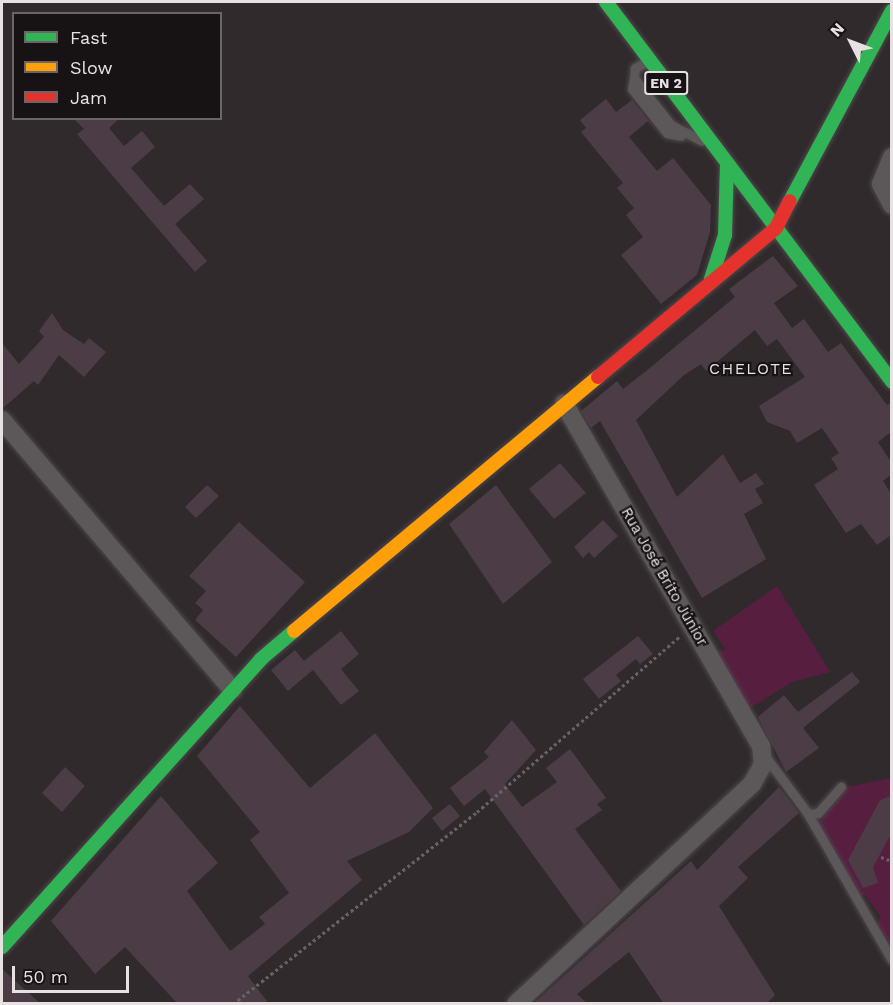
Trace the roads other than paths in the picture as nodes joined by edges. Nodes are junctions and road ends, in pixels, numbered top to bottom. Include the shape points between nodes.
1 (606, 2) edge
2 (891, 10) edge
3 (620, 21) junction
4 (652, 63) junction
5 (634, 73) junction
6 (711, 143) junction
7 (891, 157) edge
8 (727, 165) junction
9 (891, 205) edge
10 (777, 228) junction
11 (709, 282) junction
12 (891, 382) edge
13 (564, 404) junction
14 (2, 420) edge
15 (233, 690) junction
16 (762, 751) junction
17 (841, 787) dead end
18 (808, 814) junction
19 (2, 947) edge
20 (891, 960) edge
21 (516, 1004) edge

1 - 3 street, EN 2
2 - 10 street
3 - 4 street, EN 2
3 - 5 lane
4 - 5 lane
4 - 6 street, EN 2
5 - 6 lane via 686,137
6 - 8 street, EN 2
7 - 9 street via 881,184
8 - 10 street, EN 2
8 - 11 street via 725,235
10 - 11 street
10 - 12 street, EN 2
11 - 13 street
13 - 15 street via 261,659
13 - 16 street, Rua José Brito Júnior
14 - 15 street
15 - 19 street
16 - 18 lane
16 - 21 street via 763,764 752,784
17 - 18 lane via 818,813
18 - 20 lane

